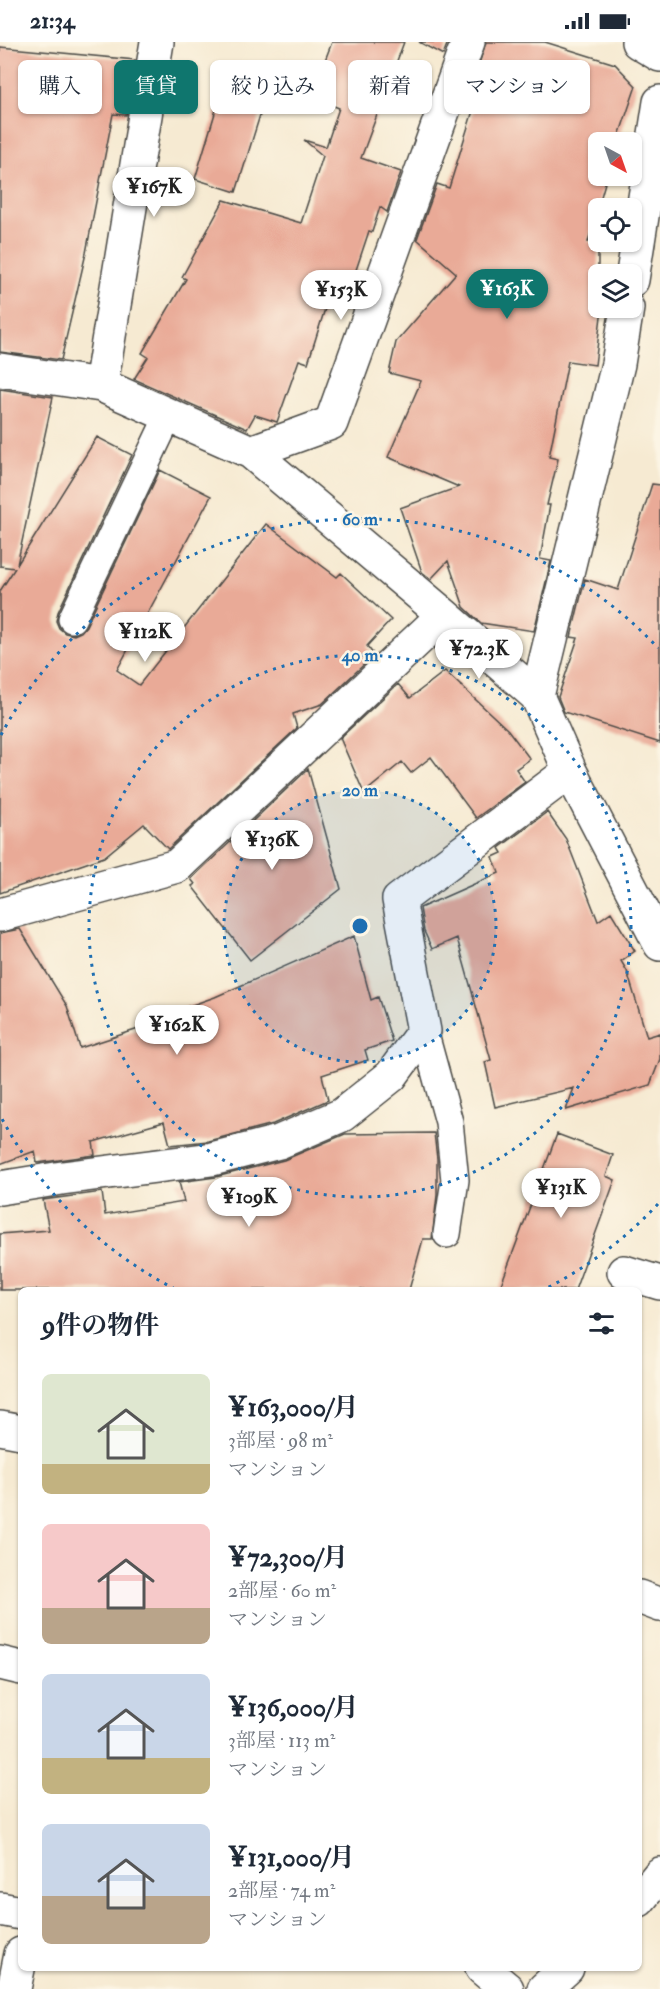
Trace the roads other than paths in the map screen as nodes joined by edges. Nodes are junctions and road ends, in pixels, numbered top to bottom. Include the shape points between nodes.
1 (157, 42) edge
2 (468, 42) edge
3 (638, 42) edge
4 (660, 55) edge
5 (660, 102) edge
6 (635, 264) edge
7 (625, 318) edge
8 (0, 370) edge
9 (100, 385) junction
10 (170, 416) junction
11 (251, 452) junction
12 (444, 615) junction
13 (72, 619) dead end
14 (537, 696) junction
15 (570, 771) junction
16 (0, 915) edge
17 (657, 924) edge
18 (424, 1031) junction
19 (0, 1188) edge
20 (447, 1234) dead end
21 (624, 1272) dead end
22 (660, 1283) edge
23 (0, 1428) edge
24 (18, 1431) edge
25 (642, 1598) edge
26 (660, 1605) edge
27 (0, 1663) edge
28 (18, 1667) edge
29 (660, 1874) edge
30 (642, 1896) edge
31 (0, 1909) edge
32 (18, 1912) edge
33 (18, 1969) edge
34 (486, 1971) edge
35 (564, 1971) edge
36 (14, 1989) edge
37 (507, 1989) edge
38 (544, 1989) edge

1 - 9 street
2 - 11 street via 331,423
3 - 4 street
5 - 6 street
7 - 14 street via 618,364
8 - 9 street
9 - 10 street
10 - 11 street
10 - 13 lane
11 - 12 street
12 - 14 street
12 - 16 street via 177,866
14 - 15 street
15 - 17 street
15 - 18 street via 399,900
18 - 19 street via 391,1076 342,1115 279,1142 212,1159
18 - 20 lane via 449,1122 455,1180
21 - 22 street
23 - 24 street
25 - 26 street
27 - 28 street
29 - 30 street
31 - 32 street
33 - 36 street
34 - 37 street
35 - 38 street

